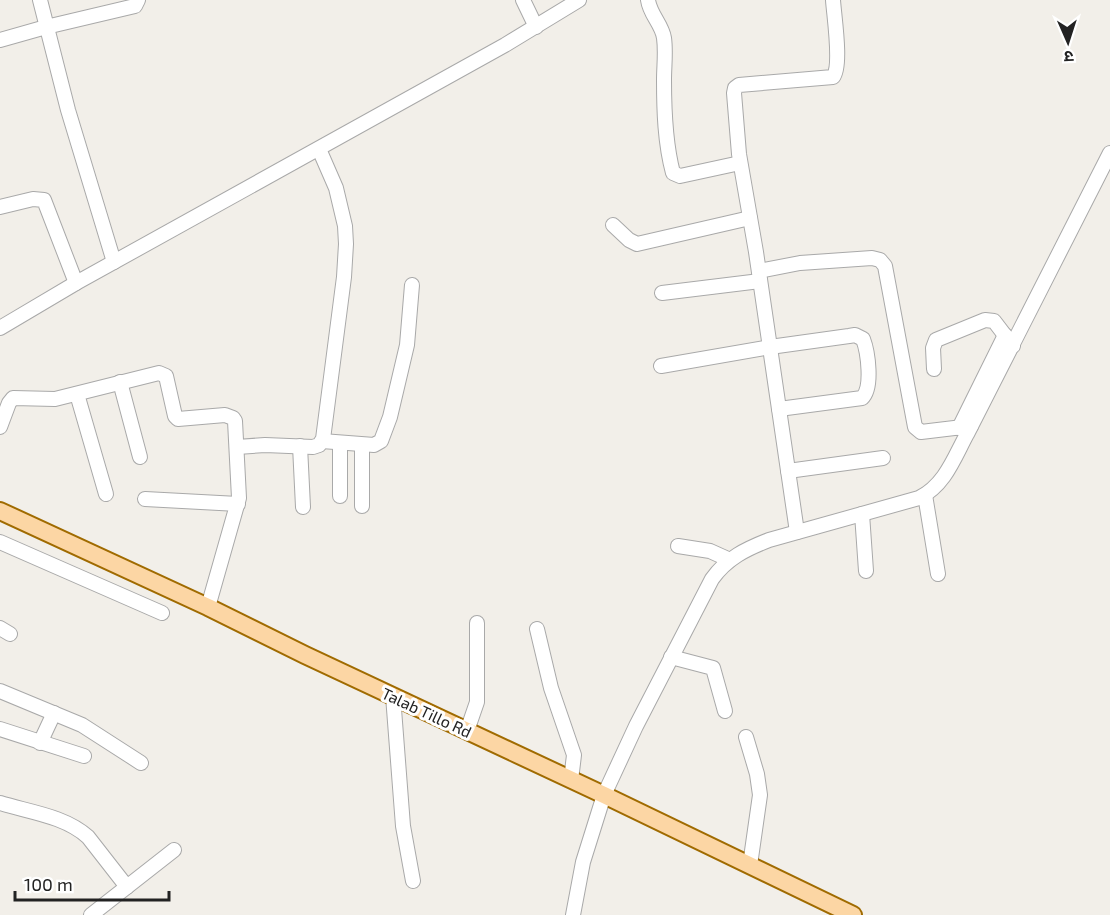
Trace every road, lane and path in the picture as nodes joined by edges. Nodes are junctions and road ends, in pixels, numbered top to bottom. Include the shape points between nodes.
1 (40, 0) edge
2 (138, 0) edge
3 (523, 0) edge
4 (579, 0) edge
5 (648, 0) edge
6 (833, 0) edge
7 (46, 27) junction
8 (536, 27) junction
9 (0, 40) edge
10 (319, 149) junction
11 (1110, 153) edge
12 (740, 163) junction
13 (0, 207) edge
14 (750, 218) junction
15 (614, 225) dead end
16 (114, 262) junction
17 (760, 276) junction
18 (76, 283) junction
19 (412, 285) dead end
20 (662, 293) dead end
21 (0, 328) edge
22 (1008, 340) junction
23 (770, 347) junction
24 (661, 366) dead end
25 (933, 369) dead end
26 (120, 382) junction
27 (77, 394) junction
28 (779, 409) junction
29 (0, 427) edge
30 (965, 427) junction
31 (322, 441) junction
32 (340, 443) junction
33 (362, 445) junction
34 (300, 446) junction
35 (237, 447) junction
36 (140, 457) dead end
37 (883, 458) dead end
38 (788, 471) junction
39 (106, 494) dead end
40 (925, 495) junction
41 (340, 496) dead end
42 (145, 499) dead end
43 (238, 504) junction
44 (362, 506) dead end
45 (303, 507) dead end
46 (0, 511) edge
47 (862, 514) junction
48 (797, 532) junction
49 (0, 542) edge
50 (678, 546) dead end
51 (725, 557) junction
52 (866, 571) dead end
53 (938, 574) dead end
54 (208, 607) junction
55 (162, 613) dead end
56 (477, 623) dead end
57 (537, 629) dead end
58 (672, 657) junction
59 (0, 691) edge
60 (393, 696) junction
61 (725, 711) dead end
62 (54, 713) junction
63 (0, 729) edge
64 (467, 731) junction
65 (746, 737) dead end
66 (40, 743) junction
67 (84, 756) dead end
68 (141, 763) dead end
69 (571, 780) junction
70 (604, 795) junction
71 (0, 802) edge
72 (174, 850) dead end
73 (750, 865) junction
74 (413, 880) dead end
75 (127, 887) junction
76 (91, 915) edge
77 (573, 915) edge
78 (853, 915) edge

1 - 7 street
2 - 7 street via 135,6
3 - 8 street
4 - 8 street
5 - 12 street via 664,39 665,108 673,173 680,176
6 - 12 street via 837,63 833,77 735,88
7 - 9 street
7 - 16 street
8 - 10 street
10 - 16 street
10 - 31 street via 336,188 346,244
11 - 22 street
12 - 14 street
13 - 18 street via 44,200
14 - 15 street via 640,243 631,242
14 - 17 street
16 - 18 street
17 - 20 street
17 - 23 street
17 - 30 street via 812,262 880,260 885,266 915,428 921,432
18 - 21 street
19 - 33 street via 407,345 386,427 379,444
22 - 25 street via 988,319 939,338 933,348
22 - 30 street
23 - 24 street
23 - 28 street
23 - 28 street via 855,335 865,343 870,386 862,398
26 - 27 street
26 - 35 street via 164,373 176,418 231,416
26 - 36 street
27 - 29 street via 55,399 13,398
27 - 39 street
28 - 38 street
30 - 40 street via 944,477
31 - 32 street
31 - 34 street via 316,447
32 - 33 street
32 - 41 street
33 - 44 street
34 - 35 street
34 - 45 street
35 - 43 street
37 - 38 street
38 - 48 street
40 - 47 street
40 - 53 street
42 - 43 street
43 - 54 street
46 - 54 main road, Talab Tillo Rd
47 - 48 street
47 - 52 street
48 - 51 street
49 - 55 street
50 - 51 street
51 - 58 street
54 - 60 main road, Talab Tillo Rd
56 - 64 street via 477,702
57 - 69 street via 573,755
58 - 61 street via 713,668
58 - 70 street
59 - 62 street
60 - 64 main road, Talab Tillo Rd
60 - 74 street via 403,826
62 - 66 street
62 - 68 street via 91,729
63 - 66 street
64 - 69 main road, Talab Tillo Rd
65 - 73 street via 760,795
66 - 67 street
69 - 70 main road, Talab Tillo Rd
70 - 73 main road, Talab Tillo Rd
70 - 77 street
71 - 75 street via 81,830
72 - 75 street
73 - 78 main road, Talab Tillo Rd
75 - 76 street

